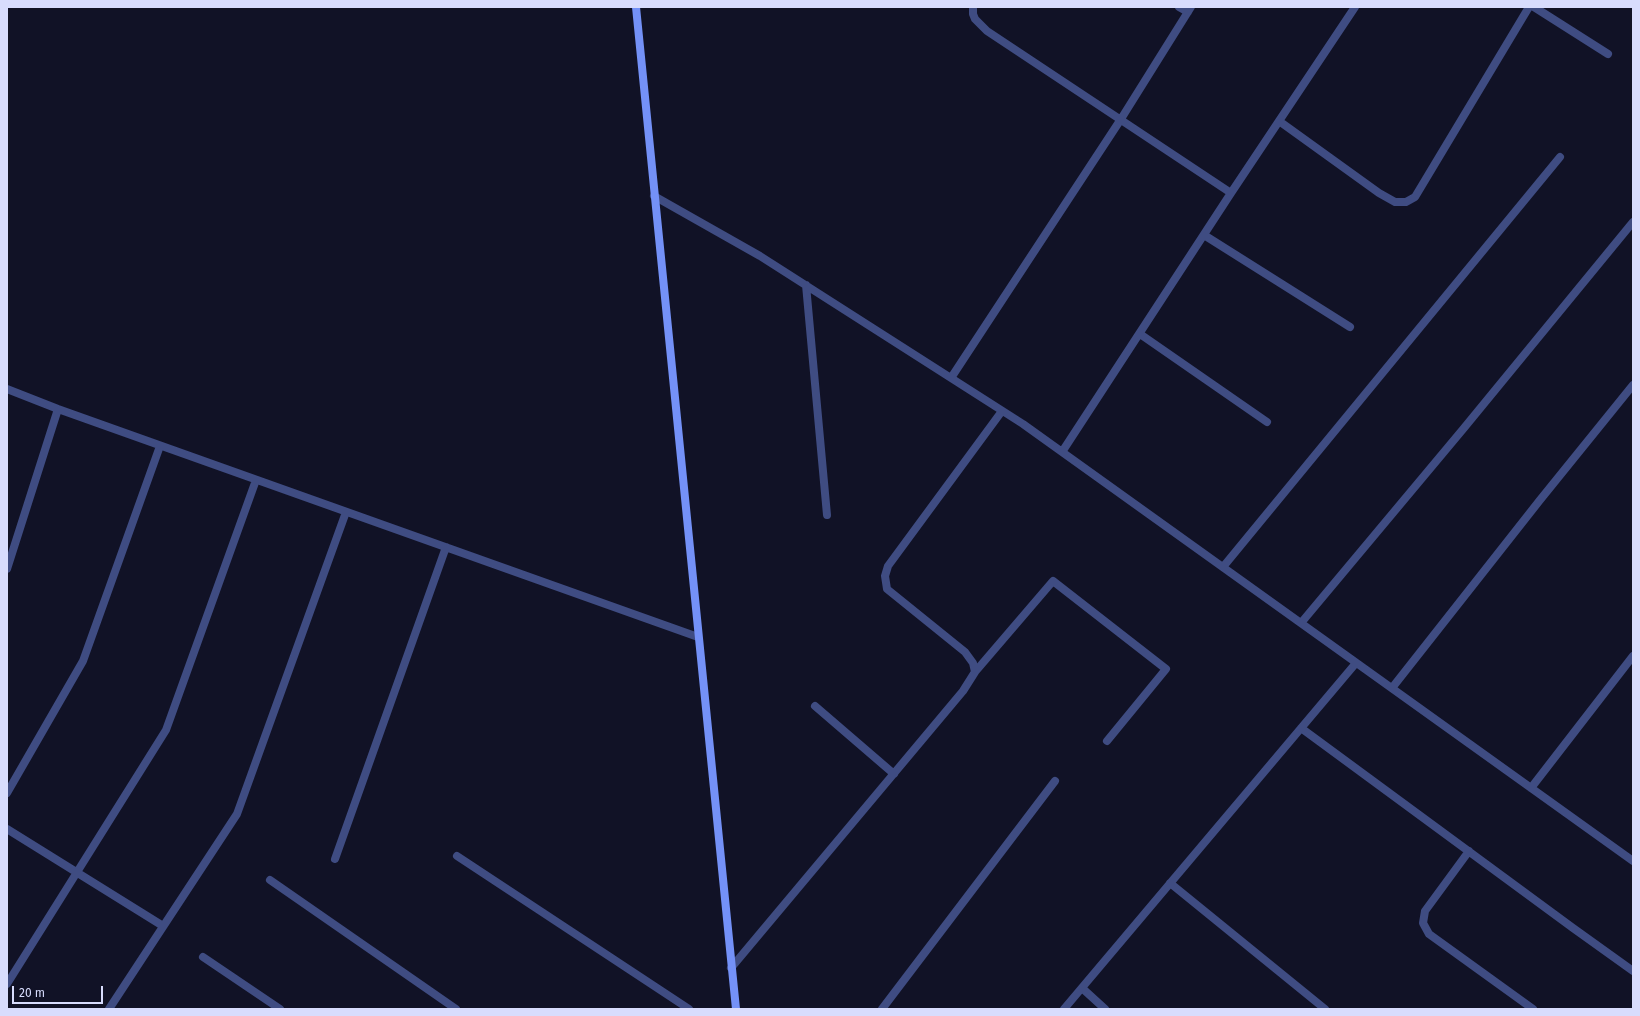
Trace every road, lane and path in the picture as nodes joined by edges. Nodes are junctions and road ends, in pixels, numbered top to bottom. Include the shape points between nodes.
1 (636, 7) edge
2 (973, 7) edge
3 (1180, 7) edge
4 (1355, 7) edge
5 (1529, 7) edge
6 (1534, 7) edge
7 (1189, 9) edge
8 (1608, 54) dead end
9 (1121, 119) junction
10 (1279, 121) junction
11 (1560, 157) dead end
12 (1231, 193) junction
13 (654, 196) junction
14 (1633, 222) edge
15 (1204, 235) junction
16 (806, 285) junction
17 (1350, 327) dead end
18 (1140, 334) junction
19 (951, 378) junction
20 (1633, 385) edge
21 (7, 389) edge
22 (58, 409) junction
23 (1002, 411) junction
24 (1267, 422) dead end
25 (160, 446) junction
26 (1062, 452) junction
27 (256, 480) junction
28 (346, 512) junction
29 (827, 515) dead end
30 (446, 547) junction
31 (1223, 567) junction
32 (7, 569) edge
33 (1301, 623) junction
34 (698, 637) junction
35 (1633, 656) edge
36 (1356, 663) junction
37 (975, 672) junction
38 (1392, 688) junction
39 (815, 706) dead end
40 (1301, 728) junction
41 (1106, 741) dead end
42 (894, 774) junction
43 (1055, 781) dead end
44 (1531, 788) junction
45 (7, 793) edge
46 (7, 829) edge
47 (1469, 852) junction
48 (457, 856) dead end
49 (335, 859) dead end
50 (1633, 861) edge
51 (76, 873) junction
52 (270, 880) dead end
53 (1170, 883) junction
54 (162, 926) junction
55 (203, 957) dead end
56 (731, 968) junction
57 (1633, 970) edge
58 (7, 984) edge
59 (1082, 988) junction
60 (109, 1009) edge
61 (280, 1009) edge
62 (456, 1009) edge
63 (689, 1009) edge
64 (736, 1009) edge
65 (882, 1009) edge
66 (1064, 1009) edge
67 (1105, 1009) edge
68 (1325, 1009) edge
69 (1533, 1009) edge

1 - 13 main road
2 - 9 street via 975,20 987,31
3 - 7 street
4 - 10 street
5 - 10 street via 1415,197 1406,202 1396,202 1379,193
6 - 8 street
7 - 9 street
9 - 12 street
9 - 19 street
10 - 12 street
11 - 31 street
12 - 15 street
13 - 16 street
13 - 34 main road
14 - 33 street
15 - 17 street
15 - 18 street
16 - 19 street
16 - 29 street
18 - 24 street
18 - 26 street
19 - 23 street
20 - 38 street
21 - 22 street
22 - 25 street
22 - 32 street
23 - 26 street
23 - 37 street via 888,566 885,576 887,589 965,652 974,663
25 - 27 street
25 - 45 street via 83,661
26 - 31 street
27 - 28 street
27 - 51 street via 166,730
28 - 30 street
28 - 54 street via 237,814
30 - 34 street
30 - 49 street
31 - 33 street
33 - 36 street
34 - 56 main road
35 - 44 street
36 - 38 street
36 - 40 street
37 - 41 street via 1052,581 1166,669
37 - 42 street via 963,692
38 - 44 street
39 - 42 street
40 - 47 street
40 - 53 street
42 - 56 street
43 - 65 street
44 - 50 street
46 - 51 street
47 - 57 street
47 - 69 street via 1425,911 1423,923 1429,934
48 - 63 street
51 - 54 street
51 - 58 street
52 - 62 street
53 - 59 street
53 - 68 street
54 - 60 street
55 - 61 street
56 - 64 main road
59 - 66 street
59 - 67 street

